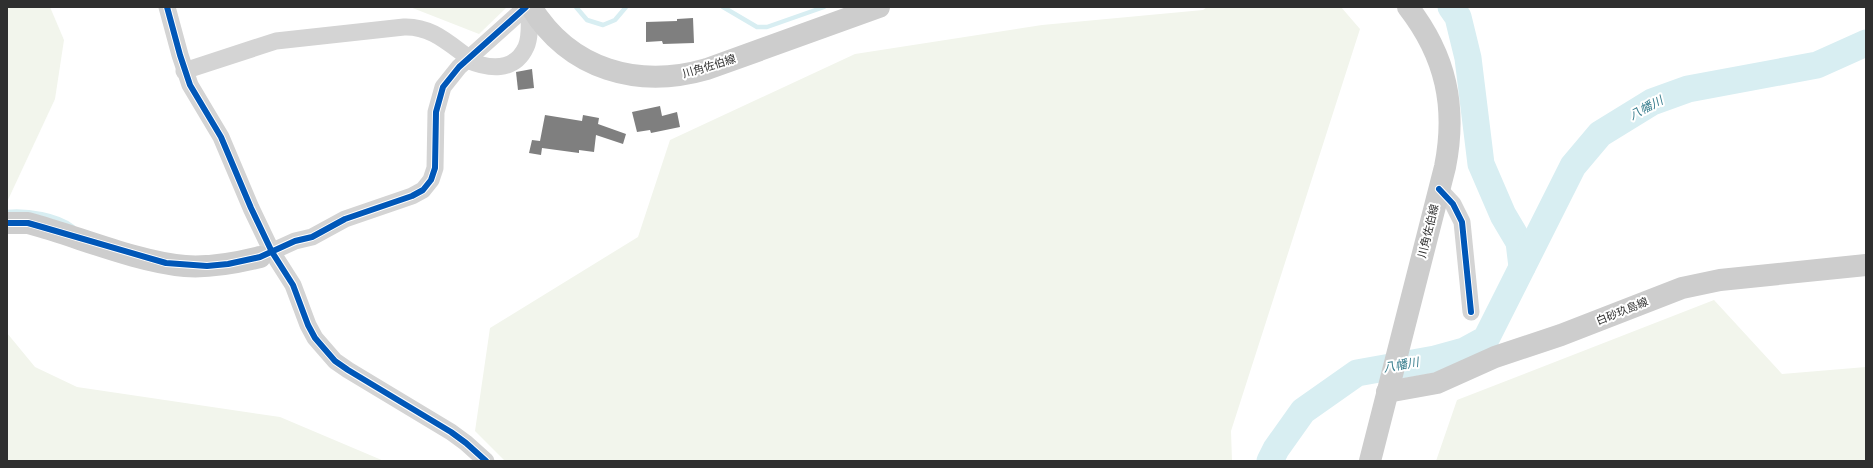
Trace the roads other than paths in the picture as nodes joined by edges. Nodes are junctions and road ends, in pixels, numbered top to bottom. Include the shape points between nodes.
1 (167, 7) edge
2 (529, 7) edge
3 (879, 7) edge
4 (1408, 7) edge
5 (468, 59) junction
6 (184, 71) junction
7 (1439, 189) junction
8 (7, 223) edge
9 (266, 254) junction
10 (1866, 265) edge
11 (1471, 312) dead end
12 (1387, 390) junction
13 (486, 461) edge
14 (1370, 461) edge

1 - 6 street
2 - 3 main road, 川角佐伯線 via 559,41 588,61 620,73 655,78 690,74 707,69
2 - 5 street
2 - 5 street via 526,47 520,57 498,68 481,66
4 - 7 main road, 川角佐伯線 via 1419,20 1437,54 1448,91 1448,154
5 - 6 street via 428,30 416,26 276,42
5 - 9 street via 450,76 438,99 435,168 431,180 423,190 345,219 312,237 295,241
6 - 9 street via 226,148
7 - 11 street via 1453,204 1462,222
7 - 12 main road, 川角佐伯線
8 - 9 main road via 28,223 166,263 207,266 228,264
9 - 13 street via 288,275 308,325 324,350 348,370 466,442
10 - 12 main road, 白砂玖島線 via 1720,280 1682,288 1561,335 1495,357 1437,384
12 - 14 main road, 川角佐伯線

